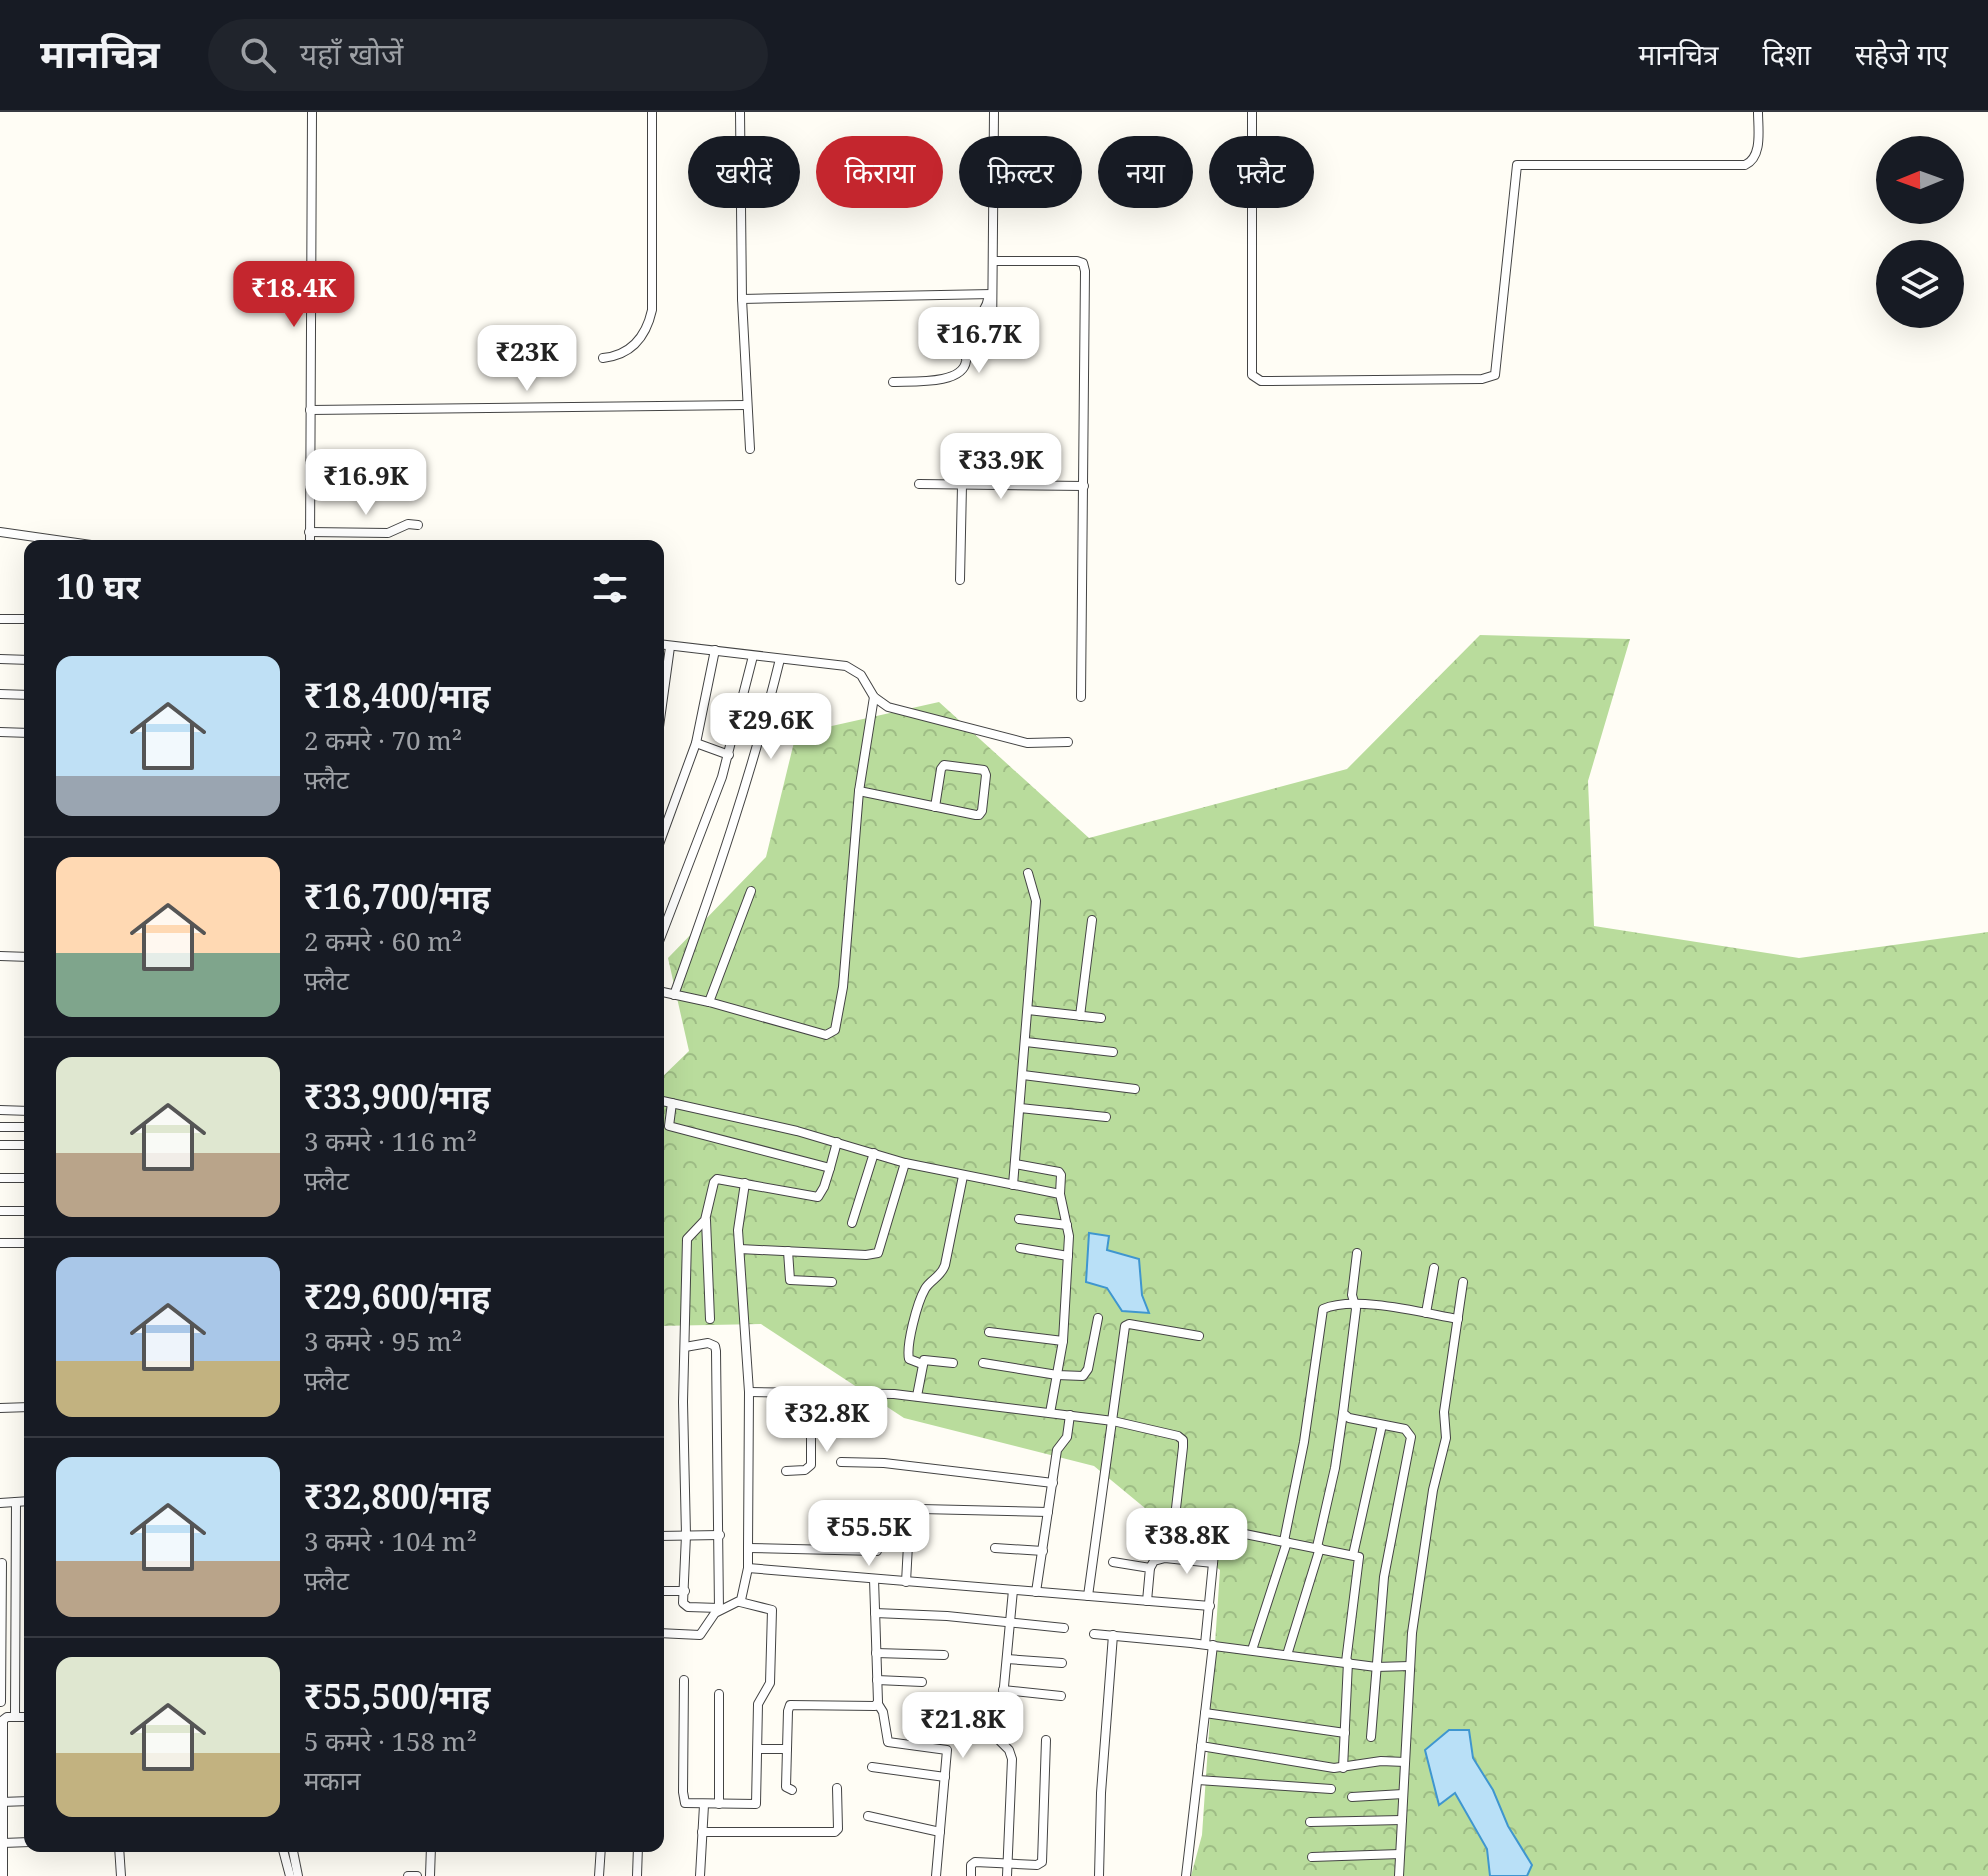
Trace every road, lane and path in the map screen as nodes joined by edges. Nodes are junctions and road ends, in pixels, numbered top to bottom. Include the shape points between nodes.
1 (312, 112) edge
2 (652, 112) edge
3 (740, 112) edge
4 (994, 112) edge
5 (1252, 112) edge
6 (1758, 112) edge
7 (993, 261) junction
8 (989, 294) junction
9 (742, 299) junction
10 (992, 340) dead end
11 (603, 358) dead end
12 (893, 382) dead end
13 (746, 405) junction
14 (310, 410) junction
15 (750, 449) dead end
16 (919, 484) dead end
17 (962, 485) junction
18 (1084, 486) junction
19 (418, 525) dead end
20 (0, 532) edge
21 (309, 532) junction
22 (56, 540) edge
23 (310, 540) edge
24 (960, 580) dead end
25 (0, 619) edge
26 (24, 619) edge
27 (664, 646) edge
28 (670, 647) junction
29 (715, 650) junction
30 (753, 656) junction
31 (0, 659) edge
32 (780, 659) junction
33 (24, 660) edge
34 (664, 690) edge
35 (0, 694) edge
36 (24, 695) edge
37 (874, 697) junction
38 (1081, 697) dead end
39 (0, 732) edge
40 (24, 733) edge
41 (1068, 742) dead end
42 (696, 743) junction
43 (729, 755) junction
44 (859, 791) junction
45 (935, 807) junction
46 (664, 831) edge
47 (1028, 873) dead end
48 (751, 891) dead end
49 (1092, 920) dead end
50 (664, 928) edge
51 (0, 956) edge
52 (24, 957) edge
53 (664, 992) edge
54 (674, 995) junction
55 (709, 1002) junction
56 (1028, 1010) junction
57 (1080, 1016) junction
58 (1101, 1018) dead end
59 (1026, 1042) junction
60 (1113, 1052) dead end
61 (1023, 1075) junction
62 (1135, 1089) dead end
63 (664, 1101) edge
64 (672, 1103) junction
65 (1020, 1108) junction
66 (3, 1110) edge
67 (24, 1111) edge
68 (1106, 1117) dead end
69 (3, 1127) edge
70 (24, 1127) edge
71 (837, 1142) junction
72 (0, 1145) edge
73 (24, 1145) edge
74 (874, 1153) junction
75 (905, 1163) junction
76 (1015, 1164) junction
77 (830, 1168) junction
78 (963, 1176) junction
79 (0, 1178) edge
80 (24, 1178) edge
81 (745, 1183) junction
82 (1013, 1185) junction
83 (1060, 1194) junction
84 (0, 1211) edge
85 (24, 1211) edge
86 (706, 1218) junction
87 (1019, 1219) dead end
88 (852, 1223) dead end
89 (1067, 1225) junction
90 (0, 1243) edge
91 (24, 1243) edge
92 (1020, 1248) dead end
93 (740, 1249) junction
94 (788, 1251) junction
95 (1357, 1253) dead end
96 (1068, 1256) junction
97 (1434, 1268) dead end
98 (832, 1282) dead end
99 (1463, 1282) dead end
100 (1356, 1305) junction
101 (1426, 1313) junction
102 (1098, 1318) dead end
103 (710, 1319) dead end
104 (1458, 1319) junction
105 (989, 1332) dead end
106 (1199, 1336) dead end
107 (1063, 1341) junction
108 (685, 1347) junction
109 (953, 1363) dead end
110 (983, 1363) dead end
111 (922, 1364) junction
112 (1057, 1375) junction
113 (749, 1392) junction
114 (811, 1392) junction
115 (917, 1396) junction
116 (24, 1407) edge
117 (0, 1408) edge
118 (1050, 1413) junction
119 (1343, 1413) junction
120 (1070, 1415) junction
121 (1113, 1421) junction
122 (1382, 1425) junction
123 (841, 1462) dead end
124 (786, 1471) dead end
125 (1053, 1483) junction
126 (24, 1501) edge
127 (16, 1502) junction
128 (0, 1503) edge
129 (834, 1507) dead end
130 (880, 1507) junction
131 (910, 1508) junction
132 (1048, 1512) junction
133 (1218, 1530) junction
134 (686, 1535) junction
135 (720, 1535) junction
136 (664, 1536) edge
137 (1286, 1541) junction
138 (748, 1548) junction
139 (995, 1548) dead end
140 (1318, 1548) junction
141 (1043, 1551) junction
142 (1353, 1555) junction
143 (1113, 1562) dead end
144 (1, 1563) edge
145 (16, 1563) junction
146 (1213, 1563) junction
147 (748, 1568) junction
148 (1150, 1568) junction
149 (874, 1579) junction
150 (906, 1582) junction
151 (1013, 1590) junction
152 (664, 1591) edge
153 (685, 1591) junction
154 (1036, 1592) junction
155 (1088, 1596) junction
156 (1147, 1601) junction
157 (740, 1602) junction
158 (1210, 1606) junction
159 (719, 1609) junction
160 (875, 1613) junction
161 (1011, 1623) junction
162 (1064, 1628) dead end
163 (664, 1633) edge
164 (1094, 1634) dead end
165 (1113, 1635) junction
166 (1209, 1645) junction
167 (1252, 1650) junction
168 (876, 1653) junction
169 (944, 1655) dead end
170 (1287, 1655) junction
171 (1007, 1659) junction
172 (1347, 1662) junction
173 (1062, 1663) dead end
174 (1410, 1666) junction
175 (1376, 1667) junction
176 (684, 1680) dead end
177 (877, 1680) junction
178 (922, 1682) dead end
179 (1003, 1690) junction
180 (719, 1694) dead end
181 (1061, 1696) dead end
182 (16, 1701) junction
183 (1, 1702) edge
184 (878, 1704) junction
185 (1205, 1713) junction
186 (15, 1717) junction
187 (24, 1717) edge
188 (1345, 1733) junction
189 (1371, 1737) dead end
190 (1046, 1740) dead end
191 (1201, 1746) junction
192 (758, 1749) junction
193 (787, 1749) junction
194 (1405, 1762) junction
195 (872, 1767) dead end
196 (1343, 1768) junction
197 (945, 1777) junction
198 (1198, 1780) junction
199 (837, 1788) dead end
200 (1331, 1789) dead end
201 (792, 1790) dead end
202 (1403, 1794) junction
203 (1352, 1797) dead end
204 (24, 1801) edge
205 (1, 1802) edge
206 (719, 1804) junction
207 (704, 1805) junction
208 (868, 1816) dead end
209 (1402, 1820) junction
210 (1310, 1822) dead end
211 (702, 1832) junction
212 (940, 1832) junction
213 (24, 1843) edge
214 (2, 1846) edge
215 (119, 1852) edge
216 (284, 1852) edge
217 (294, 1852) edge
218 (431, 1852) edge
219 (601, 1852) edge
220 (638, 1852) edge
221 (1400, 1854) junction
222 (1312, 1857) dead end
223 (1008, 1862) junction
224 (3, 1876) edge
225 (121, 1876) edge
226 (290, 1876) edge
227 (300, 1876) edge
228 (408, 1876) edge
229 (417, 1876) edge
230 (430, 1876) edge
231 (599, 1876) edge
232 (637, 1876) edge
233 (700, 1876) edge
234 (936, 1876) edge
235 (971, 1876) edge
236 (1007, 1876) edge
237 (1099, 1876) edge
238 (1186, 1876) edge
239 (1399, 1876) edge

1 - 14 street
2 - 11 street via 652,310 630,350
3 - 9 street
4 - 7 street
5 - 6 street via 1252,375 1261,381 1358,381 1495,375 1517,165 1745,165 1756,155
7 - 8 street
7 - 18 street via 1084,264
8 - 9 street
8 - 10 street
8 - 12 street via 987,306 967,333 962,372 950,378
9 - 13 street
13 - 14 street
13 - 15 street
14 - 21 street
16 - 17 street
17 - 18 street
17 - 24 street
18 - 38 street
19 - 21 street via 388,533
20 - 22 street
21 - 23 street
25 - 26 street
27 - 28 street
28 - 29 street
28 - 34 street
29 - 30 street
29 - 42 street
30 - 32 street
30 - 43 street
31 - 33 street
32 - 37 street via 846,666 861,675
32 - 54 street via 759,746
35 - 36 street
37 - 41 street via 888,707 1027,743
37 - 44 street
39 - 40 street
42 - 43 street
42 - 46 street
43 - 50 street
44 - 45 street
44 - 55 street via 835,1030 826,1035
45 - 45 street via 944,765 984,770 979,815
47 - 56 street via 1036,901
48 - 55 street
49 - 57 street
51 - 52 street
53 - 54 street
54 - 55 street
56 - 57 street
56 - 59 street
57 - 58 street
59 - 60 street
59 - 61 street
61 - 62 street
61 - 65 street
63 - 64 street
64 - 71 street
64 - 77 street via 672,1127
65 - 68 street
65 - 76 street
66 - 67 street
66 - 69 street
69 - 70 street
71 - 74 street
71 - 77 street
72 - 73 street
74 - 75 street
74 - 88 street
75 - 78 street
75 - 94 street via 878,1253
76 - 82 street
76 - 83 street via 1059,1172
77 - 81 street via 818,1197
78 - 82 street
78 - 111 street via 945,1265 925,1287 908,1346 909,1359
79 - 80 street
81 - 86 street via 716,1180
81 - 93 street
82 - 83 street
83 - 89 street
84 - 85 street
86 - 103 street
86 - 108 street via 687,1239
87 - 89 street
89 - 96 street
90 - 91 street
92 - 96 street
93 - 94 street
93 - 113 street
94 - 98 street via 790,1280
95 - 100 street via 1352,1295
96 - 107 street
97 - 101 street
99 - 104 street
100 - 101 street
100 - 119 street
100 - 137 street via 1323,1309
101 - 104 street
102 - 112 street via 1087,1374
104 - 174 street via 1444,1412 1446,1438 1433,1490
105 - 107 street
106 - 121 street via 1127,1324
107 - 112 street
108 - 134 street
108 - 135 street via 708,1343 716,1351
109 - 111 street via 926,1359
110 - 112 street
111 - 115 street
112 - 118 street
113 - 114 street
113 - 138 street
114 - 115 street
114 - 124 street via 811,1465
115 - 118 street
116 - 117 street
118 - 120 street
119 - 122 street
119 - 140 street
120 - 121 street
120 - 125 street via 1067,1437 1057,1450
121 - 133 street via 1181,1438 1175,1517 1212,1524
121 - 155 street
122 - 142 street
122 - 175 street via 1405,1429 1411,1437 1384,1577
123 - 125 street
125 - 132 street
126 - 127 street
127 - 128 street
127 - 145 street
129 - 130 street
130 - 131 street
130 - 138 street via 877,1551
131 - 132 street
131 - 150 street
132 - 141 street
133 - 137 street
133 - 146 street
134 - 135 street
134 - 136 street
134 - 153 street
135 - 159 street
137 - 140 street
137 - 167 street
138 - 147 street
139 - 141 street
140 - 142 street
140 - 170 street
141 - 154 street
142 - 172 street via 1359,1559
143 - 148 street
144 - 145 street
144 - 183 street
145 - 182 street
146 - 148 street via 1165,1558
146 - 158 street
147 - 149 street
147 - 157 street
148 - 156 street
149 - 150 street
149 - 160 street
150 - 151 street
151 - 154 street
151 - 161 street
152 - 153 street
153 - 159 street via 685,1606
154 - 155 street
155 - 156 street
156 - 158 street
157 - 159 street
157 - 192 street via 772,1610 769,1686 758,1704
158 - 166 street
159 - 163 street via 700,1635
160 - 161 street
160 - 168 street
161 - 162 street
161 - 171 street
164 - 165 street
165 - 166 street
165 - 237 street
166 - 167 street
166 - 185 street
167 - 170 street
168 - 169 street
168 - 177 street
170 - 172 street
171 - 173 street
171 - 179 street
172 - 175 street
172 - 188 street
174 - 175 street
174 - 194 street
175 - 189 street
176 - 207 street via 684,1800
177 - 178 street
177 - 184 street
179 - 181 street
179 - 223 street via 999,1740 1012,1759
180 - 206 street
182 - 183 street
182 - 186 street
184 - 193 street via 790,1705
184 - 197 street via 888,1742 947,1750
185 - 188 street
185 - 191 street
186 - 187 street
186 - 205 street via 3,1720
188 - 196 street
190 - 223 street via 1042,1862
191 - 196 street
191 - 198 street
192 - 193 street
192 - 206 street via 756,1804
193 - 201 street via 786,1787
194 - 196 street
194 - 202 street
195 - 197 street
197 - 212 street
198 - 200 street
198 - 238 street
199 - 211 street via 835,1832
202 - 203 street
202 - 209 street
204 - 205 street
205 - 214 street
206 - 207 street
207 - 211 street
208 - 212 street
209 - 210 street
209 - 221 street
211 - 233 street
212 - 234 street
213 - 214 street
214 - 224 street
215 - 225 street
216 - 226 street
217 - 227 street
218 - 230 street
219 - 231 street
220 - 232 street
221 - 222 street
221 - 239 street
223 - 235 street via 974,1862
223 - 236 street
228 - 229 street

